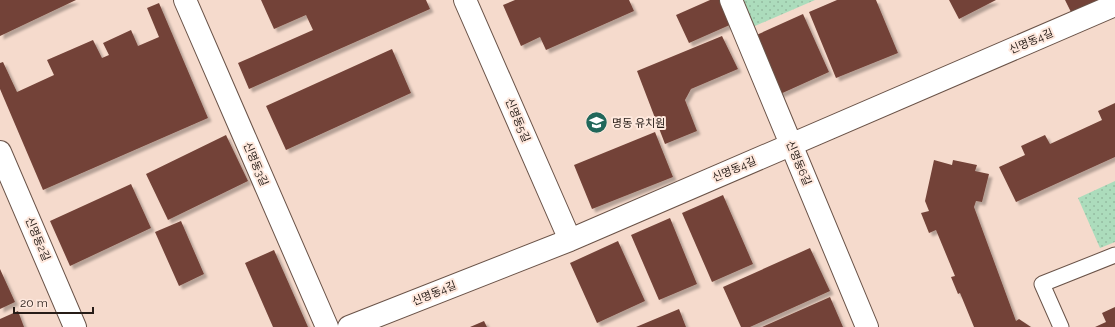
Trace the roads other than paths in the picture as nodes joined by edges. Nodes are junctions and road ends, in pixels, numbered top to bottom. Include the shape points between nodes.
1 (185, 0) edge
2 (466, 0) edge
3 (731, 0) edge
4 (1115, 5) edge
5 (791, 145) junction
6 (0, 152) edge
7 (570, 240) junction
8 (1115, 255) edge
9 (75, 327) edge
10 (327, 327) edge
11 (349, 327) edge
12 (867, 327) edge
13 (1061, 327) edge

1 - 10 street, 신명동3길
2 - 7 street, 신명동5길
3 - 5 street, 신명동6길
4 - 5 street, 신명동4길
5 - 7 street, 신명동4길
5 - 12 street, 신명동6길
6 - 9 street, 신명동2길
7 - 11 street, 신명동4길
8 - 13 lane via 1042,284

